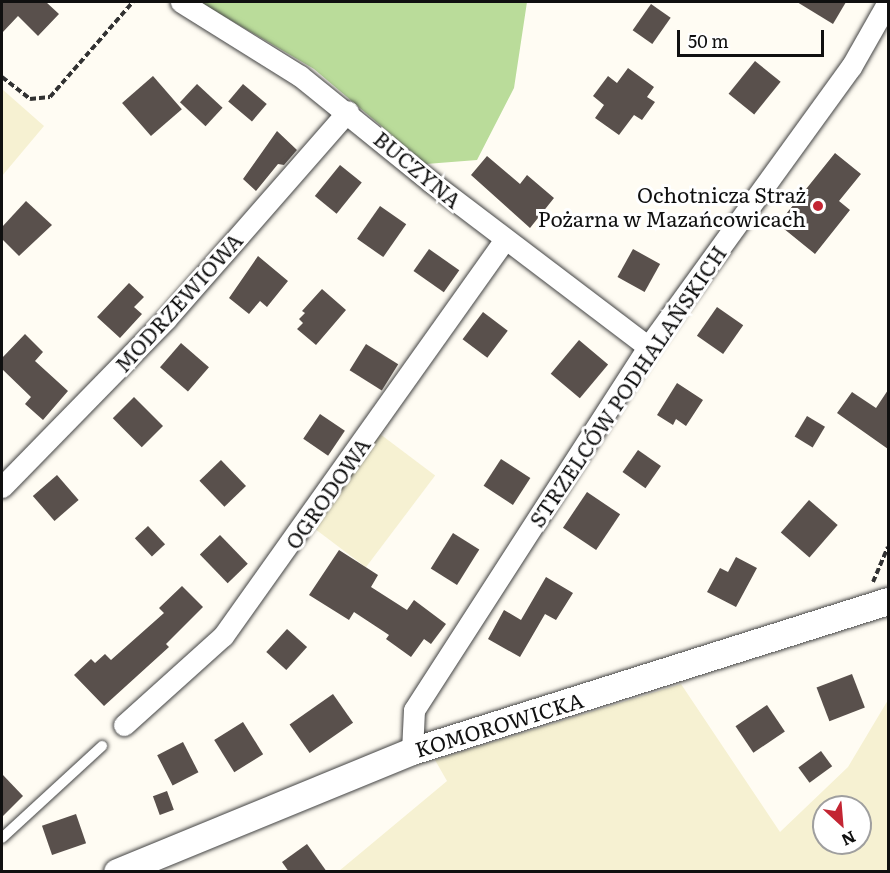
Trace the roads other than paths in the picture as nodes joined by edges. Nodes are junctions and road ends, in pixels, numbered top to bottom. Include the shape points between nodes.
1 (182, 2) edge
2 (888, 2) edge
3 (348, 111) junction
4 (505, 239) junction
5 (648, 347) junction
6 (2, 487) edge
7 (888, 601) edge
8 (124, 725) dead end
9 (102, 746) dead end
10 (412, 751) junction
11 (2, 838) edge
12 (117, 872) edge

1 - 3 street, BUCZYNA
2 - 5 street, STRZELCÓW PODHALAŃSKICH via 851,67
3 - 4 street, BUCZYNA
3 - 6 street, MODRZEWIOWA via 166,319
4 - 5 street, BUCZYNA
4 - 8 street, OGRODOWA via 223,636
5 - 10 street, STRZELCÓW PODHALAŃSKICH via 414,710
7 - 10 street, KOMOROWICKA
9 - 11 lane
10 - 12 street, KOMOROWICKA

